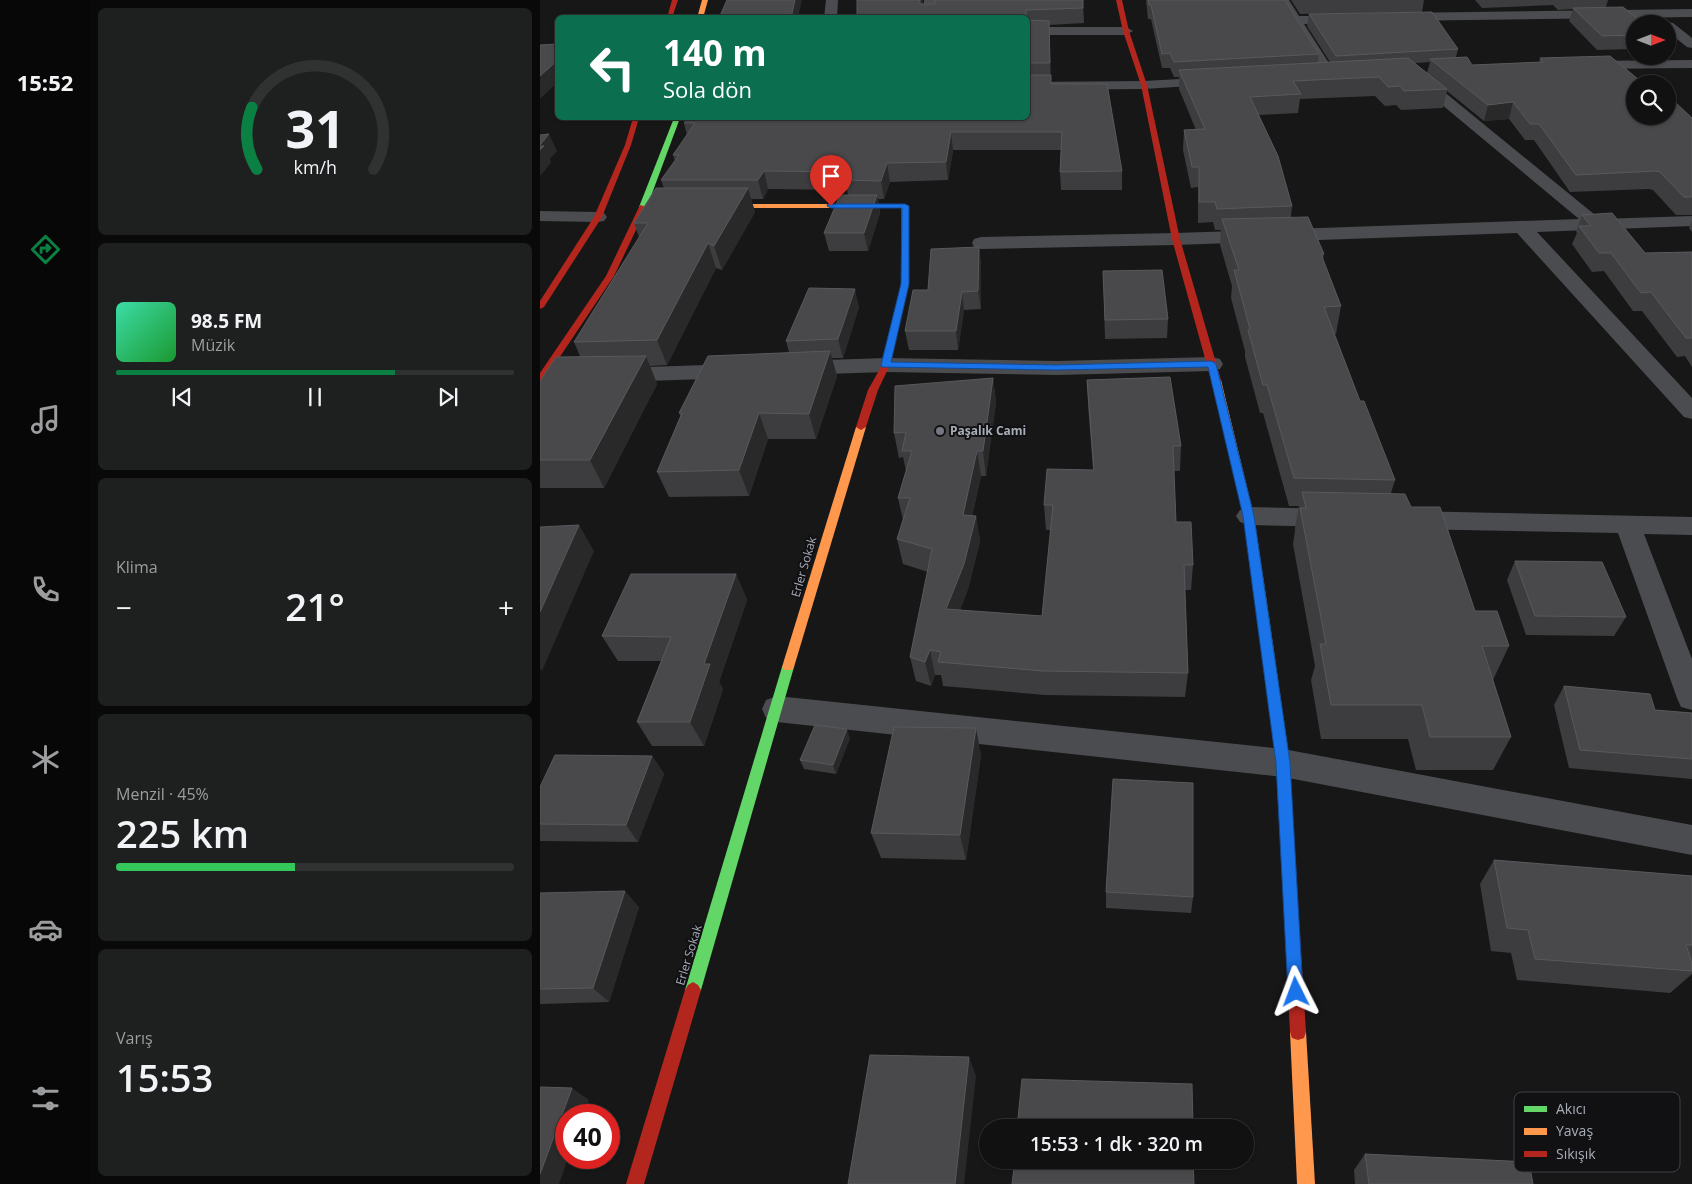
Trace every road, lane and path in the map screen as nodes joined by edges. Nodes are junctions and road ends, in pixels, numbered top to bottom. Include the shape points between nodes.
1 (675, 0) edge
2 (705, 0) edge
3 (832, 0) edge
4 (930, 0) edge
5 (1118, 0) edge
6 (1283, 0) edge
7 (1631, 0) edge
8 (1459, 5) dead end
9 (1692, 12) edge
10 (1652, 13) junction
11 (670, 15) edge
12 (701, 15) edge
13 (830, 15) edge
14 (929, 15) edge
15 (1654, 15) edge
16 (1470, 16) junction
17 (1363, 18) edge
18 (1383, 18) edge
19 (1296, 20) junction
20 (1126, 30) junction
21 (1030, 31) edge
22 (1676, 32) edge
23 (1692, 44) edge
24 (1692, 64) edge
25 (1574, 65) edge
26 (1622, 65) junction
27 (1429, 69) edge
28 (1347, 73) edge
29 (1329, 74) junction
30 (1633, 75) edge
31 (1310, 76) edge
32 (1232, 80) edge
33 (1144, 85) junction
34 (1030, 86) edge
35 (635, 120) edge
36 (676, 120) edge
37 (702, 206) edge
38 (540, 216) edge
39 (598, 217) junction
40 (1692, 221) edge
41 (1595, 224) junction
42 (1522, 227) junction
43 (1176, 239) junction
44 (981, 243) dead end
45 (540, 307) edge
46 (1212, 364) junction
47 (886, 365) junction
48 (571, 376) edge
49 (600, 376) edge
50 (541, 378) edge
51 (1692, 412) edge
52 (1249, 516) junction
53 (1358, 519) edge
54 (1388, 520) edge
55 (1628, 525) junction
56 (1692, 526) edge
57 (1692, 698) edge
58 (777, 709) junction
59 (1283, 763) junction
60 (1692, 840) edge
61 (635, 1184) edge
62 (1306, 1184) edge

1 - 11 street
2 - 12 street
3 - 13 street
4 - 14 street
5 - 20 street
6 - 19 street
7 - 10 street
8 - 16 street
9 - 10 street
10 - 15 street
10 - 16 street
16 - 18 street
17 - 19 street
19 - 29 street
20 - 21 street
20 - 33 street
22 - 23 street
24 - 26 street
25 - 26 street
26 - 30 street
27 - 41 street via 1405,70
28 - 29 street
29 - 31 street
32 - 33 street
33 - 34 street
33 - 43 street
35 - 39 street
36 - 50 street via 649,205 610,276
37 - 47 street, Erler Sokak via 905,206 905,284
38 - 39 street
39 - 45 street
40 - 41 street
41 - 42 street
42 - 43 street
42 - 51 street
43 - 44 street
43 - 46 street
46 - 47 street via 1056,368
46 - 52 street
47 - 49 street
47 - 58 street, Erler Sokak via 873,390 836,506
48 - 50 street
52 - 53 street
52 - 59 street
54 - 55 street
55 - 56 street
55 - 57 street
58 - 59 street
58 - 61 street, Erler Sokak
59 - 60 street
59 - 62 street

